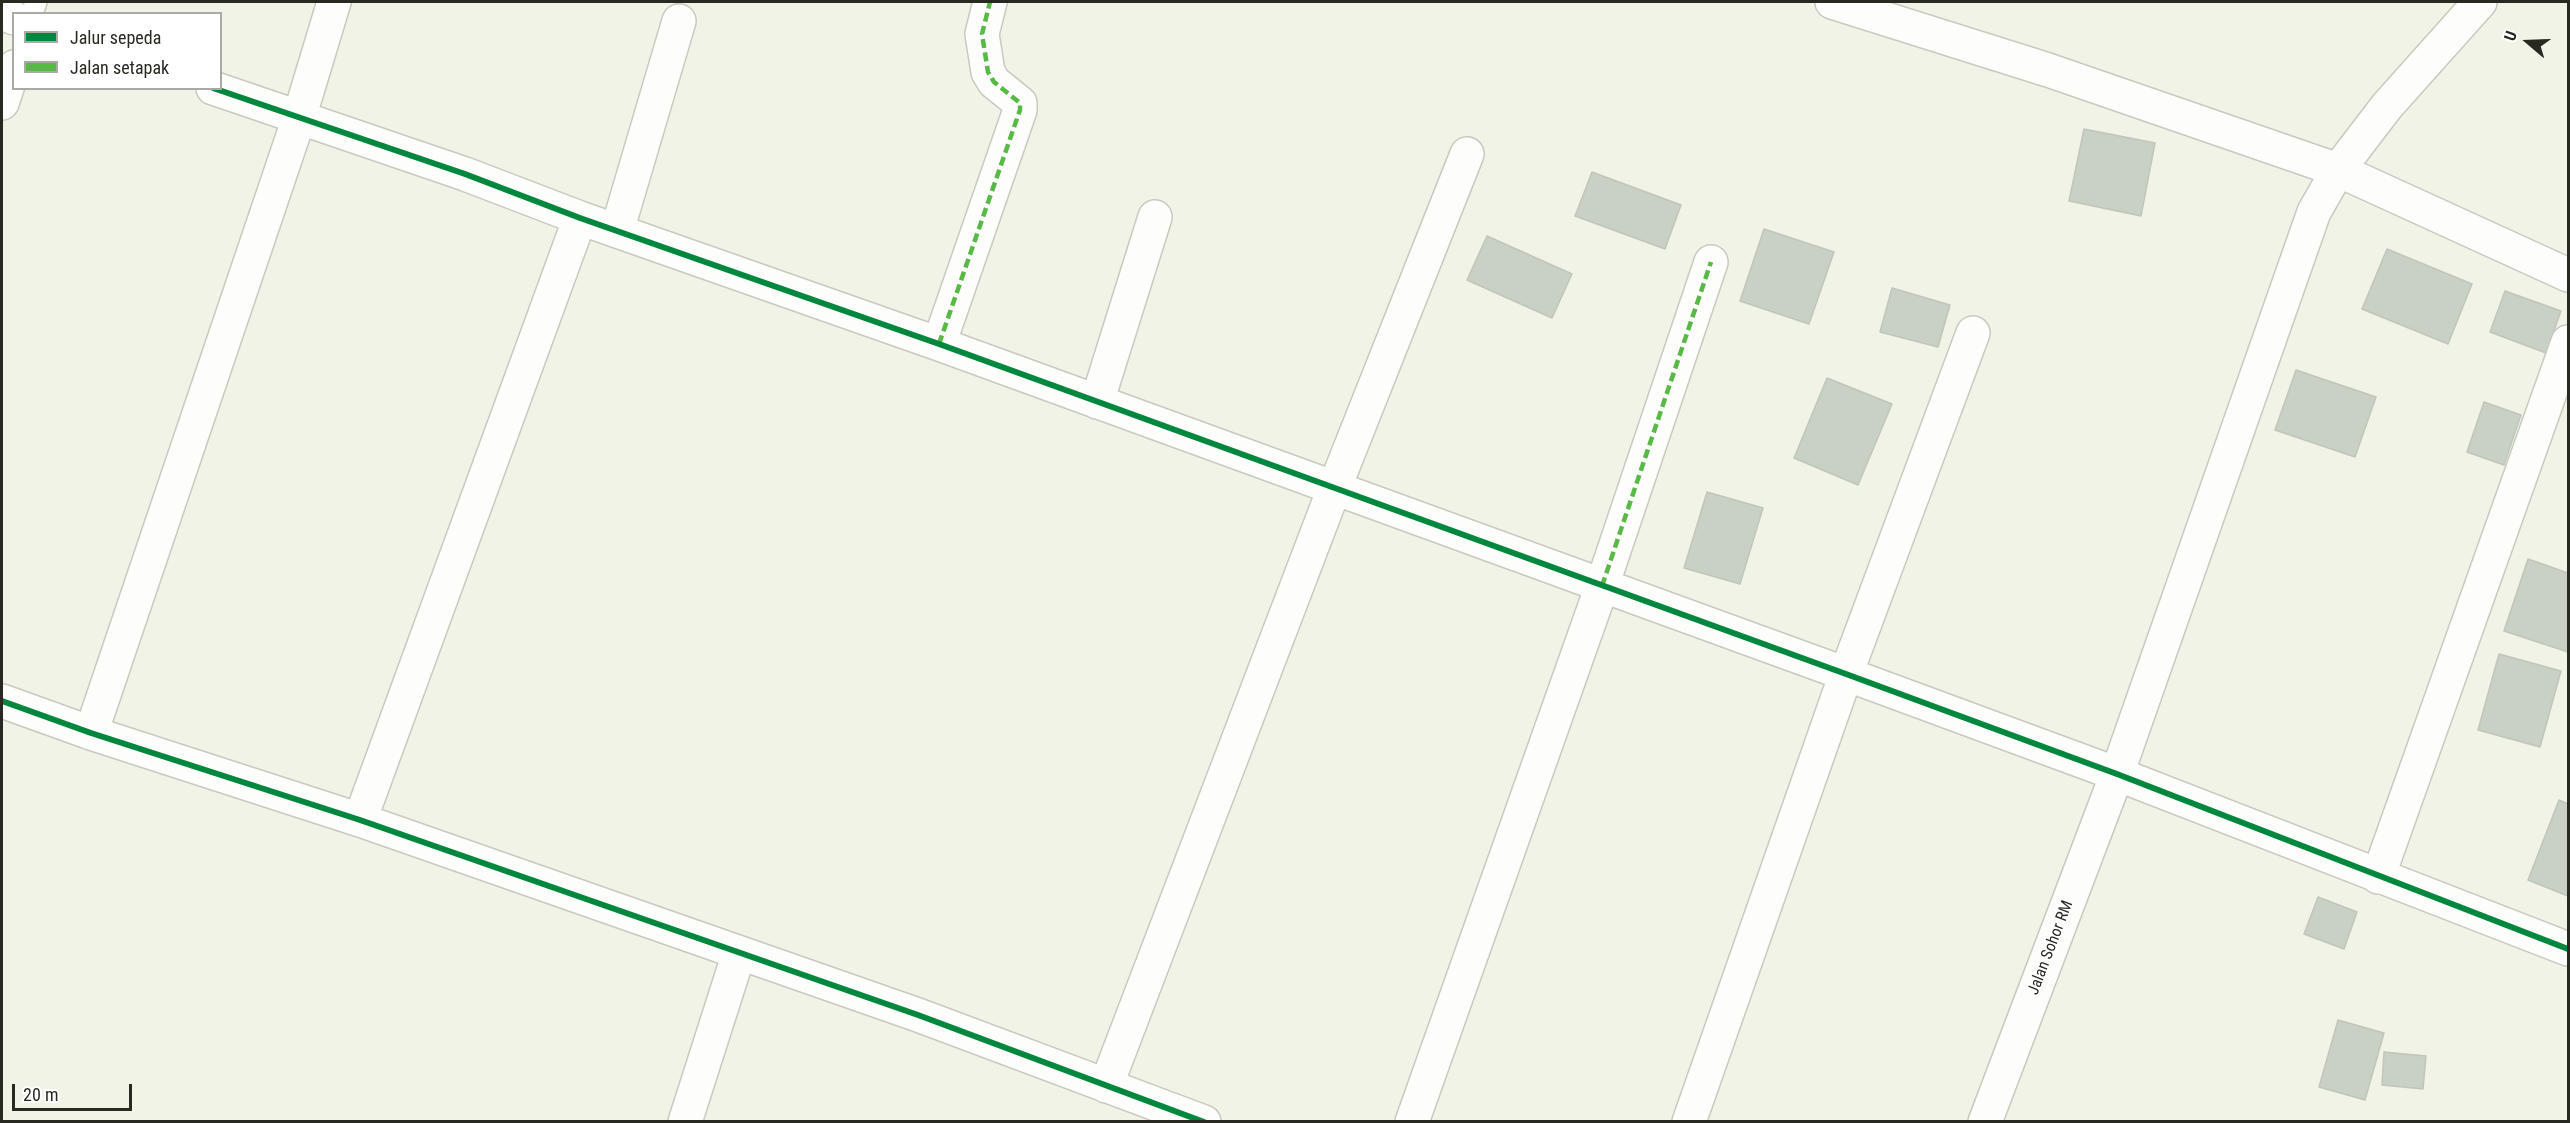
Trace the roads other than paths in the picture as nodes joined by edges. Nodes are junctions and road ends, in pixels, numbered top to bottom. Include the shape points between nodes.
1 (334, 2) edge
2 (990, 2) edge
3 (1832, 2) edge
4 (2478, 2) edge
5 (679, 21) dead end
6 (12, 73) edge
7 (219, 90) edge
8 (2, 103) edge
9 (299, 118) junction
10 (1467, 154) dead end
11 (2338, 170) junction
12 (1155, 217) dead end
13 (580, 218) junction
14 (617, 231) junction
15 (1711, 262) dead end
16 (2568, 275) edge
17 (1973, 333) dead end
18 (2568, 342) edge
19 (939, 344) junction
20 (1097, 402) junction
21 (1334, 489) junction
22 (1602, 586) junction
23 (1846, 674) junction
24 (2, 702) edge
25 (91, 733) junction
26 (2117, 774) junction
27 (360, 820) junction
28 (2378, 877) junction
29 (2568, 949) edge
30 (739, 953) junction
31 (1107, 1086) junction
32 (686, 1122) edge
33 (1204, 1122) edge
34 (1412, 1122) edge
35 (1689, 1122) edge
36 (1985, 1122) edge

1 - 9 street
2 - 19 street via 982,34 987,72 1020,103 1020,110
3 - 11 street via 2059,74
4 - 11 street, Jalan Sohor RM via 2387,106
5 - 14 street
6 - 8 street
7 - 9 street
9 - 13 street
9 - 25 street
10 - 21 street
11 - 16 street
11 - 26 street, Jalan Sohor RM via 2314,212 2298,252
12 - 20 street
13 - 14 street
13 - 27 street
14 - 19 street
15 - 22 street
17 - 23 street
18 - 28 street
19 - 20 street
20 - 21 street
21 - 22 street
21 - 31 street
22 - 23 street
22 - 34 street
23 - 26 street
23 - 35 street
24 - 25 street
25 - 27 street
26 - 28 street
26 - 36 street, Jalan Sohor RM
27 - 30 street
28 - 29 street
30 - 31 street
30 - 32 street
31 - 33 street

